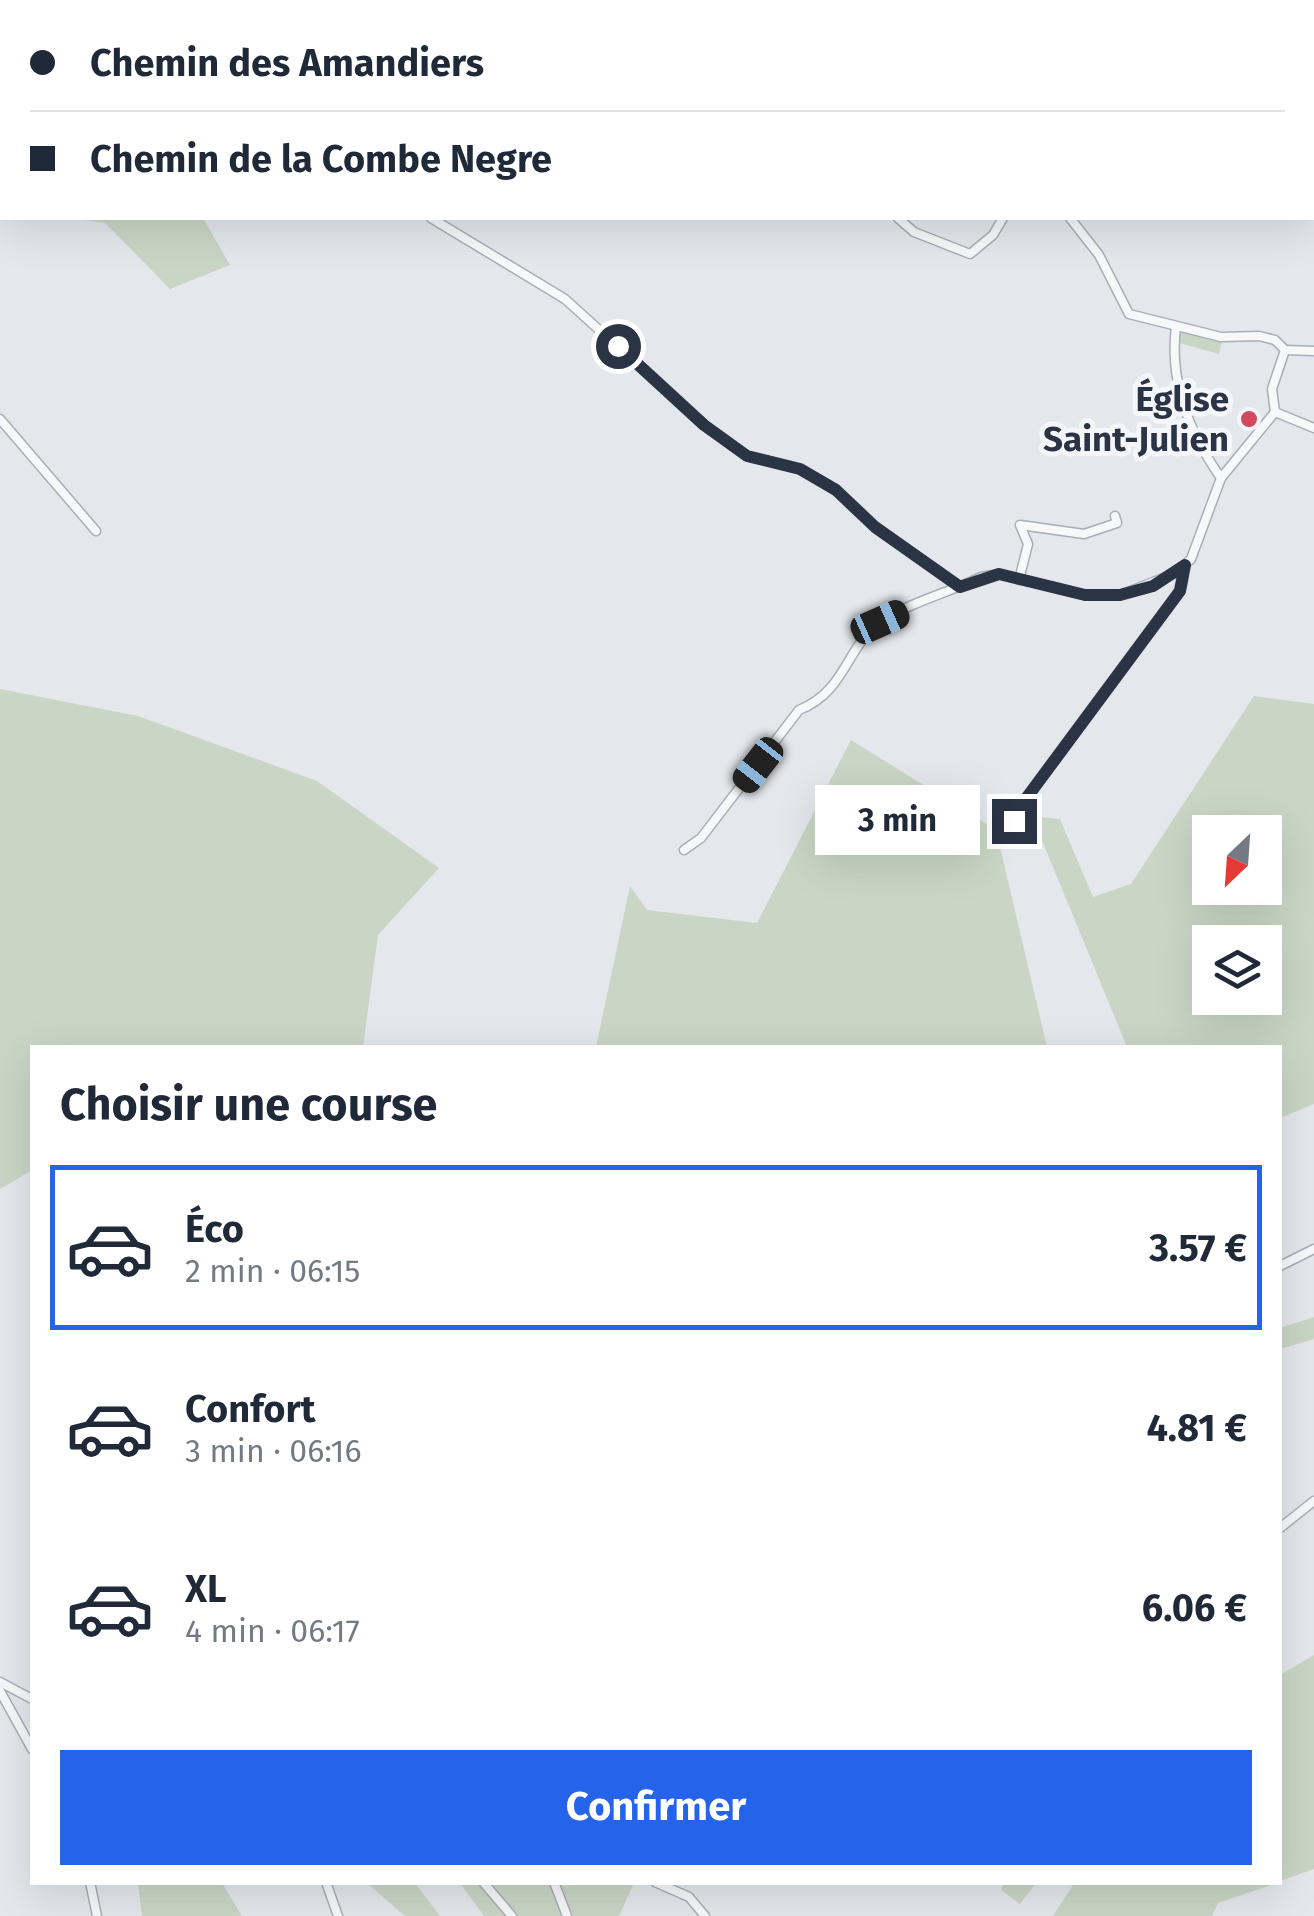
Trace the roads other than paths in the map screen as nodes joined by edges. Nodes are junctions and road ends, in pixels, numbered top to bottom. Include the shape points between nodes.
1 (434, 220) edge
2 (900, 220) edge
3 (1002, 220) edge
4 (1072, 220) edge
5 (1176, 327) junction
6 (1285, 350) junction
7 (1314, 350) edge
8 (1275, 412) junction
9 (0, 419) edge
10 (1314, 428) edge
11 (1221, 478) junction
12 (1116, 516) dead end
13 (96, 531) dead end
14 (1185, 565) junction
15 (1019, 580) junction
16 (960, 587) junction
17 (1014, 821) dead end
18 (684, 850) dead end
19 (1314, 1248) edge
20 (1282, 1265) edge
21 (1314, 1500) edge
22 (1282, 1526) edge
23 (0, 1682) edge
24 (0, 1691) edge
25 (30, 1699) edge
26 (30, 1745) edge
27 (91, 1885) edge
28 (327, 1885) edge
29 (486, 1885) edge
30 (555, 1885) edge
31 (662, 1885) edge
32 (97, 1916) edge
33 (338, 1916) edge
34 (512, 1916) edge
35 (567, 1916) edge
36 (704, 1916) edge

1 - 16 street via 565,299 747,456 800,469 836,490 875,527
2 - 3 street via 970,254
4 - 5 street via 1099,255 1124,309
5 - 6 street via 1259,336
5 - 11 street via 1180,394 1190,426
6 - 7 street
6 - 8 street via 1270,401
8 - 10 street
8 - 11 street
9 - 13 street
11 - 14 street via 1210,518
12 - 15 street via 1117,522 1084,534 1020,525 1028,544
14 - 15 street via 1153,586 1120,595 1085,595
14 - 17 street via 1180,591
15 - 16 street via 999,574
16 - 18 street via 880,622 842,678 820,702 799,710
19 - 20 street
21 - 22 street
23 - 25 street
24 - 26 street
27 - 32 street
28 - 33 street
29 - 34 street
30 - 35 street
31 - 36 street via 689,1897

